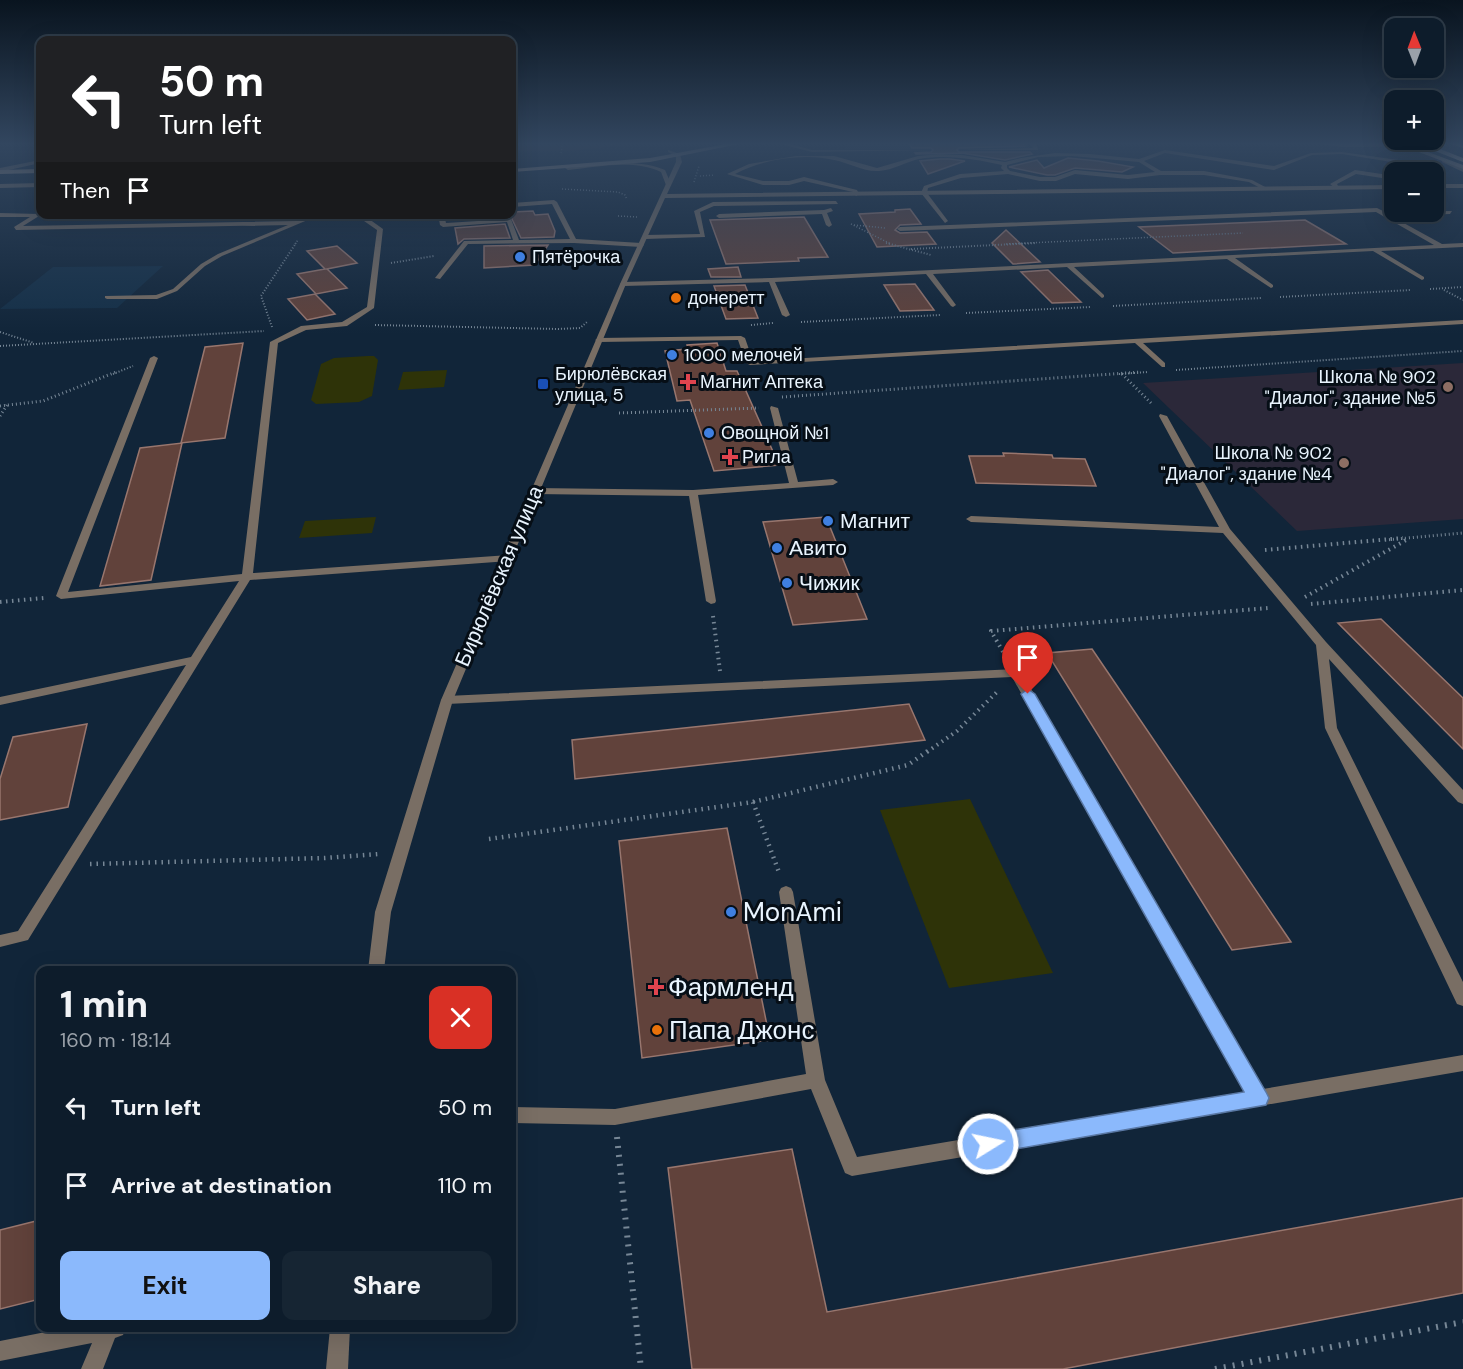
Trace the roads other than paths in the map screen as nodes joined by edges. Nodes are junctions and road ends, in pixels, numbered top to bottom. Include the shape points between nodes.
1 (556, 206) edge
2 (659, 206) edge
3 (708, 206) edge
4 (837, 206) edge
5 (934, 206) edge
6 (1444, 212) edge
7 (1450, 212) dead end
8 (824, 213) junction
9 (36, 214) edge
10 (1384, 214) edge
11 (0, 215) edge
12 (36, 215) edge
13 (719, 216) dead end
14 (307, 219) edge
15 (365, 219) edge
16 (442, 219) edge
17 (945, 221) dead end
18 (1398, 222) edge
19 (298, 223) junction
20 (829, 225) dead end
21 (900, 229) road end
22 (516, 241) junction
23 (574, 241) junction
24 (643, 241) junction
25 (1463, 245) edge
26 (1442, 246) junction
27 (1374, 250) junction
28 (1229, 257) junction
29 (1069, 265) junction
30 (928, 272) junction
31 (438, 278) dead end
32 (1422, 278) road end
33 (771, 280) junction
34 (623, 284) junction
35 (1270, 286) dead end
36 (1102, 296) dead end
37 (107, 297) dead end
38 (953, 305) dead end
39 (786, 315) dead end
40 (1463, 322) edge
41 (599, 340) junction
42 (1137, 340) junction
43 (154, 358) road end
44 (1162, 369) road end
45 (774, 408) road end
46 (1163, 416) road end
47 (833, 482) dead end
48 (794, 484) junction
49 (535, 491) junction
50 (693, 493) junction
51 (971, 519) dead end
52 (1226, 530) junction
53 (509, 558) junction
54 (247, 577) junction
55 (711, 601) road end
56 (1322, 644) junction
57 (194, 660) junction
58 (447, 700) junction
59 (0, 701) edge
60 (1463, 799) edge
61 (786, 892) road end
62 (0, 941) edge
63 (376, 966) edge
64 (1463, 999) edge
65 (1461, 1066) edge
66 (816, 1080) junction
67 (1259, 1098) junction
68 (516, 1115) edge
69 (97, 1332) edge
70 (110, 1332) edge
71 (340, 1332) edge
72 (0, 1351) edge
73 (92, 1369) edge
74 (337, 1369) edge

1 - 23 street
2 - 24 street, Бирюлёвская улица
3 - 24 street via 697,210 703,236
4 - 8 street
5 - 17 street
6 - 7 street
8 - 13 street
8 - 20 street
9 - 11 street
10 - 21 street via 1377,210
12 - 19 street via 16,228
14 - 19 street
15 - 54 street via 380,229 370,308 344,324 304,328 274,342
16 - 22 street via 443,225 509,220
18 - 26 street
19 - 37 street via 220,255 175,290 157,297
22 - 23 street
22 - 31 street via 466,242
23 - 24 street
24 - 34 street, Бирюлёвская улица
25 - 26 street
26 - 27 street
27 - 28 street
27 - 32 street
28 - 29 street
28 - 35 street
29 - 30 street
29 - 36 street
30 - 33 street
30 - 38 street
33 - 34 street
33 - 39 street
34 - 41 street, Бирюлёвская улица
40 - 42 street
41 - 42 street via 741,338 750,363
41 - 49 street, Бирюлёвская улица
42 - 44 street
43 - 54 street via 61,596
45 - 48 street
46 - 52 street
47 - 48 street
48 - 50 street
49 - 50 street
49 - 53 street, Бирюлёвская улица
50 - 55 street
51 - 52 street
52 - 56 street
53 - 54 street
53 - 58 street, Бирюлёвская улица
54 - 57 street
56 - 60 street
56 - 64 street via 1331,728
57 - 59 street
57 - 62 street via 23,936
58 - 63 street, Бирюлёвская улица via 383,912
58 - 67 street via 1016,673
61 - 66 street
65 - 67 street
66 - 67 street via 852,1167
66 - 68 street via 615,1117
69 - 72 street
70 - 73 street
71 - 74 street

